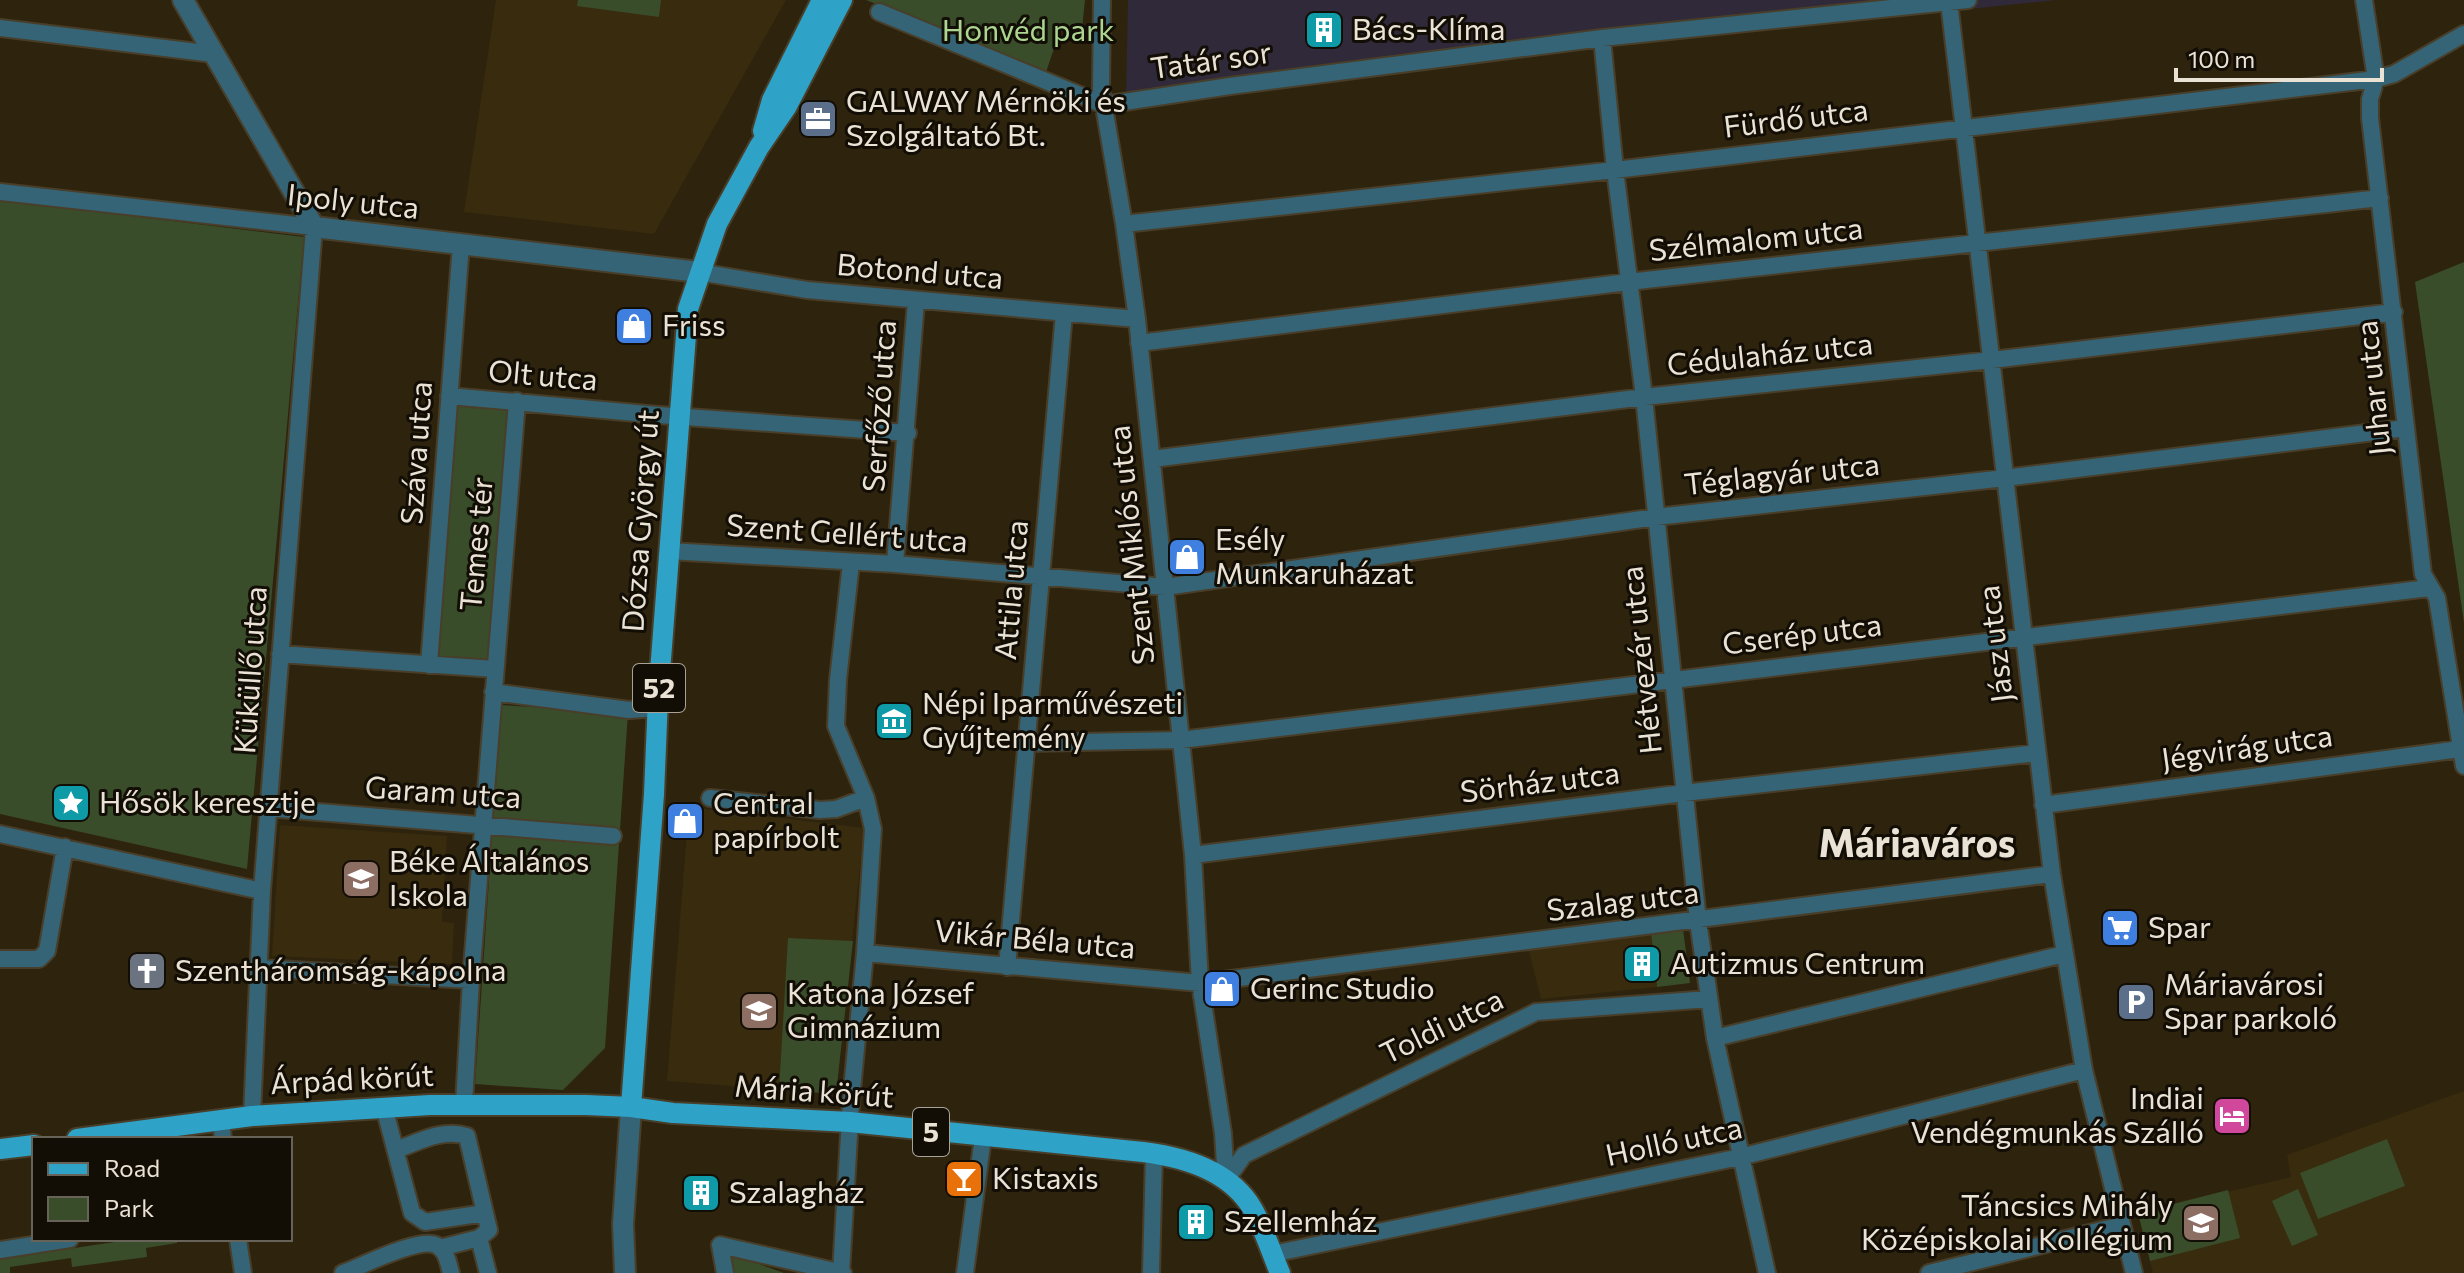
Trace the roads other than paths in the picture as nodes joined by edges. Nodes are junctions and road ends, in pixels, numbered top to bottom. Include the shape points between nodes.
1 (183, 0) edge
2 (822, 0) edge
3 (842, 0) edge
4 (1102, 0) edge
5 (1968, 0) edge
6 (2364, 0) edge
7 (1950, 1) edge
8 (879, 12) dead end
9 (0, 28) edge
10 (2464, 34) edge
11 (1602, 38) junction
12 (214, 54) junction
13 (2376, 79) junction
14 (1104, 105) junction
15 (1964, 127) junction
16 (759, 147) junction
17 (1615, 170) junction
18 (0, 192) edge
19 (2380, 198) junction
20 (1124, 224) junction
21 (314, 227) junction
22 (461, 244) junction
23 (1978, 244) junction
24 (699, 272) junction
25 (1628, 282) junction
26 (916, 301) junction
27 (2394, 312) junction
28 (1064, 313) junction
29 (1137, 319) junction
30 (1139, 343) junction
31 (1992, 360) junction
32 (449, 396) junction
33 (1644, 397) junction
34 (517, 401) junction
35 (679, 415) junction
36 (2406, 428) junction
37 (908, 433) junction
38 (1152, 459) junction
39 (2005, 478) junction
40 (1656, 517) junction
41 (669, 551) junction
42 (851, 563) junction
43 (895, 564) junction
44 (1041, 576) junction
45 (1165, 587) junction
46 (2429, 588) junction
47 (2024, 636) junction
48 (280, 654) junction
49 (429, 665) junction
50 (495, 669) junction
51 (1673, 679) junction
52 (493, 692) junction
53 (657, 708) junction
54 (1181, 740) junction
55 (1028, 743) junction
56 (2460, 749) junction
57 (2037, 753) junction
58 (2464, 766) edge
59 (1684, 793) junction
60 (710, 798) dead end
61 (866, 798) junction
62 (2043, 805) junction
63 (269, 808) junction
64 (483, 823) junction
65 (0, 834) edge
66 (613, 836) dead end
67 (65, 847) junction
68 (1193, 855) junction
69 (2052, 874) junction
70 (262, 891) junction
71 (1698, 921) junction
72 (865, 953) junction
73 (2064, 954) junction
74 (0, 959) edge
75 (1007, 967) junction
76 (258, 968) junction
77 (471, 980) junction
78 (1200, 983) junction
79 (1709, 999) junction
80 (1715, 1038) junction
81 (2084, 1070) junction
82 (464, 1104) junction
83 (384, 1107) junction
84 (631, 1107) junction
85 (252, 1116) junction
86 (850, 1122) junction
87 (222, 1130) edge
88 (109, 1137) edge
89 (983, 1137) junction
90 (32, 1145) edge
91 (0, 1149) edge
92 (396, 1150) junction
93 (1154, 1154) junction
94 (1740, 1157) junction
95 (1226, 1180) junction
96 (485, 1213) junction
97 (2122, 1225) junction
98 (479, 1238) junction
99 (57, 1241) edge
100 (238, 1241) edge
101 (0, 1250) edge
102 (446, 1260) edge
103 (1276, 1263) edge
104 (243, 1273) edge
105 (343, 1273) edge
106 (488, 1273) edge
107 (625, 1273) edge
108 (725, 1273) edge
109 (842, 1273) edge
110 (965, 1273) edge
111 (1151, 1273) edge
112 (1767, 1273) edge
113 (1929, 1273) edge
114 (2134, 1273) edge

1 - 12 street
2 - 16 main road, Dózsa György út / 52 via 772,100
3 - 16 main road, Dózsa György út / 52 via 787,106
4 - 14 street, Szent Miklós utca via 1099,69
5 - 7 street, Tatár sor
6 - 13 street, Juhar utca
7 - 11 street, Tatár sor
7 - 15 street, Jász utca
8 - 14 street
9 - 12 street
10 - 13 street, Fürdő utca
11 - 14 street, Tatár sor
11 - 17 street, Hétvezér utca
12 - 21 street
13 - 15 street, Fürdő utca
13 - 19 street, Juhar utca via 2370,118
14 - 20 street, Szent Miklós utca
15 - 17 street, Fürdő utca
15 - 23 street, Jász utca
16 - 24 main road, Dózsa György út / 52 via 717,224
17 - 20 street, Fürdő utca
17 - 25 street, Hétvezér utca
18 - 21 street, Ipoly utca
19 - 23 street, Szélmalom utca
19 - 27 street, Juhar utca
20 - 29 street, Szent Miklós utca
21 - 22 street, Ipoly utca
21 - 48 street, Küküllő utca
22 - 24 street, Ipoly utca
22 - 32 street, Száva utca
23 - 25 street, Szélmalom utca
23 - 31 street, Jász utca
24 - 26 street, Botond utca
24 - 35 main road, Dózsa György út / 52 via 688,309
25 - 30 street, Szélmalom utca
25 - 33 street, Hétvezér utca
26 - 28 street, Botond utca
26 - 37 street, Serfőző utca
27 - 31 street, Cédulaház utca
27 - 36 street, Juhar utca
28 - 29 street, Botond utca
28 - 44 street, Attila utca
29 - 30 street, Szent Miklós utca
30 - 38 street, Szent Miklós utca
31 - 33 street, Cédulaház utca
31 - 39 street, Jász utca
32 - 34 street, Olt utca
32 - 49 street, Száva utca
33 - 38 street, Cédulaház utca
33 - 40 street, Hétvezér utca
34 - 35 street, Olt utca
34 - 50 street, Temes tér
35 - 37 street, Olt utca
35 - 41 main road, Dózsa György út / 52
36 - 39 street, Téglagyár utca
36 - 46 street, Juhar utca
37 - 43 street, Serfőző utca
38 - 45 street, Szent Miklós utca
39 - 40 street, Téglagyár utca
39 - 47 street, Jász utca
40 - 45 street, Téglagyár utca
40 - 51 street, Hétvezér utca
41 - 42 street, Szent Gellért utca
41 - 53 main road, Dózsa György út / 52
42 - 43 street, Szent Gellért utca
42 - 61 street via 836,726
43 - 44 street, Szent Gellért utca
44 - 45 street, Szent Gellért utca
44 - 55 street, Attila utca
45 - 54 street, Szent Miklós utca
46 - 47 street, Cserép utca
46 - 56 street, Juhar utca via 2437,598
47 - 51 street, Cserép utca
47 - 57 street, Jász utca
48 - 49 street
48 - 63 street, Küküllő utca
49 - 50 street
50 - 52 street, Temes tér
51 - 54 street, Cserép utca
51 - 59 street, Hétvezér utca
52 - 53 street via 629,710
52 - 64 street, Temes tér
53 - 84 main road, Dózsa György út / 52
54 - 55 street, Cserép utca
54 - 68 street, Szent Miklós utca
55 - 75 street, Attila utca
56 - 58 street, Juhar utca
56 - 62 street, Jégvirág utca
57 - 59 street, Sörház utca
57 - 62 street, Jász utca
59 - 68 street, Sörház utca
59 - 71 street, Hétvezér utca
60 - 61 street via 820,810
61 - 72 street via 873,829
62 - 69 street, Jász utca
63 - 64 street, Garam utca
63 - 70 street, Küküllő utca
64 - 66 street, Garam utca
64 - 77 street, Temes tér
65 - 67 street
67 - 70 street
67 - 74 street via 47,951 39,959
68 - 78 street, Szent Miklós utca
69 - 71 street, Szalag utca
69 - 73 street, Jász utca
70 - 76 street, Küküllő utca
71 - 78 street, Szalag utca
71 - 79 street, Hétvezér utca
72 - 75 street, Vikár Béla utca
72 - 86 street
73 - 80 street
73 - 81 street, Jász utca
75 - 78 street, Vikár Béla utca
76 - 77 street
76 - 85 street, Küküllő utca
77 - 82 street, Temes tér
78 - 95 street, Szent Miklós utca
79 - 80 street, Hétvezér utca
79 - 95 street, Toldi utca via 1536,1012 1244,1155
80 - 94 street, Hétvezér utca
81 - 94 street, Holló utca
81 - 97 street, Jász utca
82 - 83 main road, Árpád körút / 5
82 - 84 main road, Árpád körút / 5
83 - 85 main road, Árpád körút / 5
83 - 92 street
84 - 86 main road, Mária körút / 5
84 - 107 street
85 - 87 main road, Árpád körút / 5
86 - 89 main road, Mária körút / 5
86 - 109 street
87 - 88 main road, Árpád körút / 5
89 - 93 main road, Mária körút / 5
89 - 110 street
90 - 91 main road
92 - 96 street via 412,1213 425,1222
92 - 96 street via 441,1134 467,1136
93 - 95 main road, Mária körút / 5 via 1180,1158
93 - 111 street
94 - 103 street, Holló utca
94 - 112 street, Hétvezér utca
95 - 103 main road, 5 via 1252,1208
96 - 98 street via 489,1230
97 - 113 street
97 - 114 street, Jász utca
98 - 102 street
98 - 106 street
99 - 101 street
100 - 104 street
102 - 105 street via 433,1244 421,1244
108 - 109 street via 720,1245

